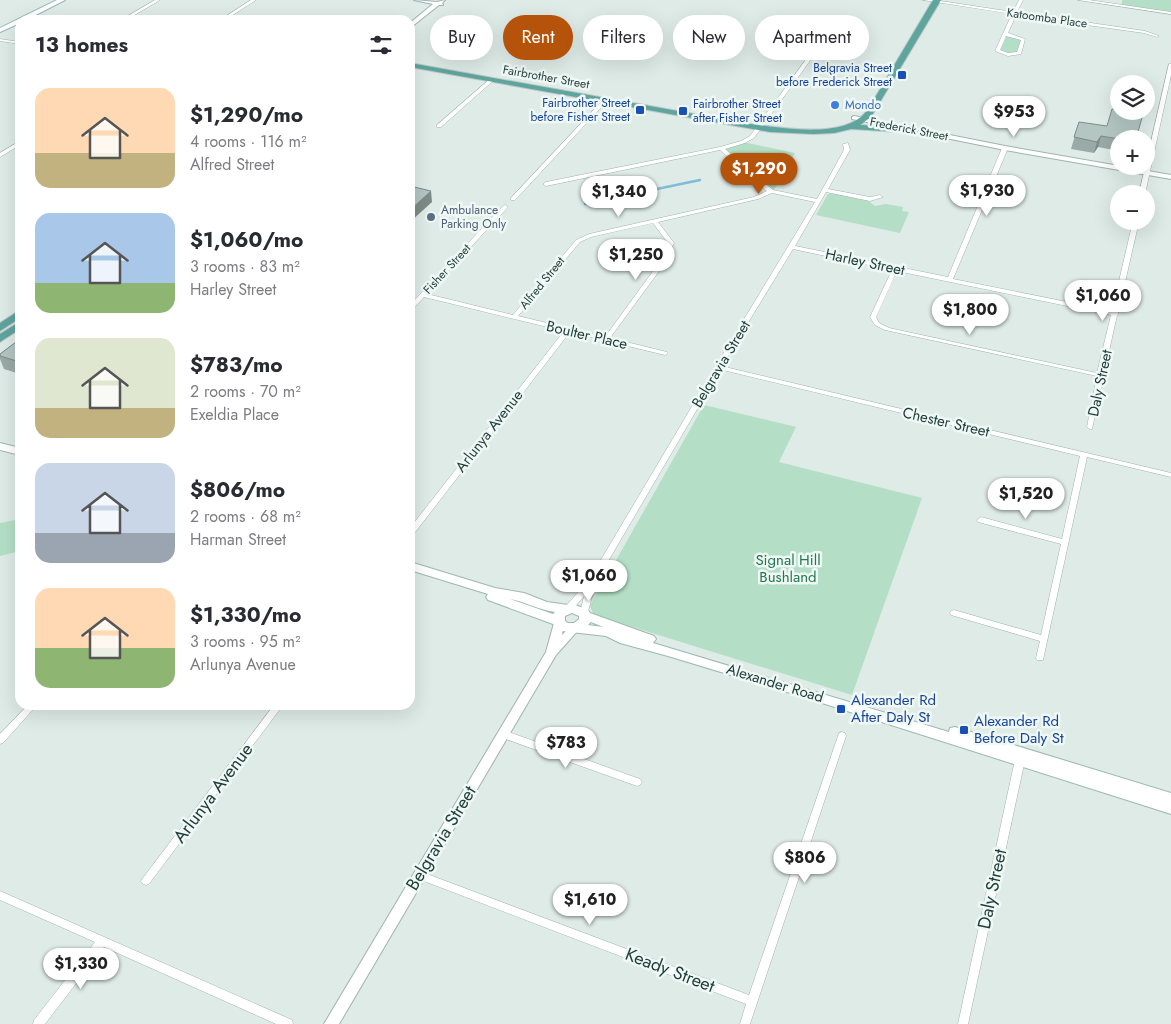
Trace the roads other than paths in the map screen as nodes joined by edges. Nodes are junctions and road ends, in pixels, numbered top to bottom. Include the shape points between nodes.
1 (62, 0) edge
2 (158, 0) edge
3 (254, 0) edge
4 (417, 0) edge
5 (925, 0) edge
6 (1021, 0) edge
7 (1080, 0) edge
8 (1122, 0) edge
9 (441, 1) edge
10 (937, 1) edge
11 (1122, 6) junction
12 (1015, 13) junction
13 (1171, 13) edge
14 (34, 15) edge
15 (132, 15) edge
16 (229, 15) edge
17 (415, 22) edge
18 (15, 26) edge
19 (1005, 34) junction
20 (0, 35) edge
21 (1157, 36) dead end
22 (15, 40) edge
23 (808, 60) edge
24 (1171, 65) edge
25 (415, 67) edge
26 (492, 80) junction
27 (606, 100) junction
28 (875, 106) junction
29 (854, 118) junction
30 (864, 120) junction
31 (439, 126) dead end
32 (847, 127) junction
33 (759, 128) junction
34 (914, 130) junction
35 (1155, 135) edge
36 (846, 144) dead end
37 (15, 146) edge
38 (720, 148) junction
39 (1005, 148) junction
40 (0, 155) edge
41 (1110, 167) edge
42 (1154, 175) edge
43 (1171, 177) edge
44 (546, 184) dead end
45 (824, 190) junction
46 (771, 192) junction
47 (880, 197) dead end
48 (513, 199) dead end
49 (870, 199) junction
50 (818, 201) junction
51 (876, 204) dead end
52 (505, 207) dead end
53 (654, 221) junction
54 (1134, 230) edge
55 (791, 247) junction
56 (896, 269) junction
57 (950, 279) junction
58 (423, 296) junction
59 (415, 304) edge
60 (1116, 314) junction
61 (15, 317) edge
62 (514, 317) junction
63 (0, 328) edge
64 (15, 328) edge
65 (568, 330) junction
66 (0, 339) edge
67 (606, 339) junction
68 (664, 353) dead end
69 (721, 368) junction
70 (1100, 375) junction
71 (1090, 427) dead end
72 (0, 438) edge
73 (15, 442) edge
74 (0, 446) edge
75 (15, 450) edge
76 (1084, 455) junction
77 (1171, 475) edge
78 (981, 520) dead end
79 (415, 527) edge
80 (1065, 542) junction
81 (415, 568) edge
82 (415, 574) edge
83 (592, 582) junction
84 (568, 609) junction
85 (954, 613) dead end
86 (585, 614) junction
87 (559, 622) junction
88 (576, 628) junction
89 (1043, 638) junction
90 (552, 652) junction
91 (1040, 658) dead end
92 (28, 710) edge
93 (275, 710) edge
94 (503, 734) junction
95 (842, 736) dead end
96 (0, 740) edge
97 (1021, 757) junction
98 (637, 782) dead end
99 (1171, 799) edge
100 (1171, 808) edge
101 (420, 875) junction
102 (146, 881) dead end
103 (0, 895) edge
104 (102, 941) junction
105 (752, 1001) junction
106 (38, 1024) edge
107 (288, 1024) edge
108 (331, 1024) edge
109 (744, 1024) edge
110 (962, 1024) edge

1 - 14 main road
2 - 15 street
3 - 16 street
4 - 9 street
5 - 10 street, Katoomba Place
6 - 12 street
7 - 11 street
8 - 11 street
9 - 17 street
10 - 12 street, Katoomba Place
10 - 28 main road
11 - 13 street
12 - 19 street
12 - 21 street, Katoomba Place
18 - 20 main road
19 - 19 street via 997,51 1013,55 1019,53 1023,39
20 - 22 street
23 - 33 street
24 - 35 street
25 - 26 main road, Fairbrother Street
26 - 27 main road, Fairbrother Street
26 - 31 street
27 - 33 main road, Fairbrother Street
27 - 48 street
28 - 29 main road
28 - 30 main road, Fairbrother Street
28 - 34 main road via 878,116
29 - 30 street, Frederick Street
29 - 33 main road via 818,127
30 - 32 main road, Fairbrother Street
30 - 34 street, Frederick Street
32 - 33 main road, Fairbrother Street via 796,131
32 - 34 main road
33 - 38 street via 748,139
34 - 39 street, Frederick Street
36 - 45 street, Belgravia Street via 846,150
37 - 40 street
38 - 44 street
38 - 46 street
39 - 41 street, Frederick Street
39 - 57 street
42 - 43 street, Frederick Street
45 - 49 street
45 - 50 street, Belgravia Street
46 - 50 street
46 - 53 street, Alfred Street
47 - 49 street
49 - 51 street
50 - 55 street, Belgravia Street
52 - 58 street, Fisher Street
53 - 62 street, Alfred Street via 578,241
53 - 67 street via 672,244
54 - 60 street, Daly Street
55 - 56 street, Harley Street
55 - 69 street, Belgravia Street via 726,354
56 - 57 street, Harley Street
56 - 70 street via 873,317 877,324 887,329
57 - 60 street, Harley Street
58 - 59 street, Fisher Street
58 - 62 street, Boulter Place
60 - 70 street, Daly Street
61 - 63 main road
62 - 65 street, Boulter Place
64 - 66 main road
65 - 67 street, Boulter Place
65 - 79 street, Arlunya Avenue
67 - 68 street, Boulter Place
69 - 76 street, Chester Street
69 - 83 street, Belgravia Street via 710,381
70 - 71 street, Daly Street
72 - 73 main road
74 - 75 main road
76 - 77 street, Chester Street
76 - 80 street
78 - 80 street
80 - 89 street
81 - 84 main road via 495,592 531,599 545,606
82 - 87 main road
83 - 84 street, Belgravia Street
83 - 86 street, Belgravia Street
84 - 86 main road via 578,609
84 - 87 main road via 560,613
85 - 89 street
86 - 88 main road via 584,623
86 - 97 main road, Alexander Road via 634,634
87 - 88 main road via 566,628
87 - 90 street, Belgravia Street
88 - 90 street, Belgravia Street
88 - 97 main road, Alexander Road via 608,632 624,640 668,650
89 - 91 street
90 - 94 street, Belgravia Street
92 - 96 street
93 - 102 street, Arlunya Avenue
94 - 98 street
94 - 101 street, Belgravia Street
95 - 105 street
97 - 99 main road, Alexander Road
97 - 100 main road, Alexander Road
97 - 110 street, Daly Street
101 - 105 street, Keady Street
101 - 108 street, Belgravia Street
103 - 104 street
104 - 106 street
104 - 107 street
105 - 109 street

